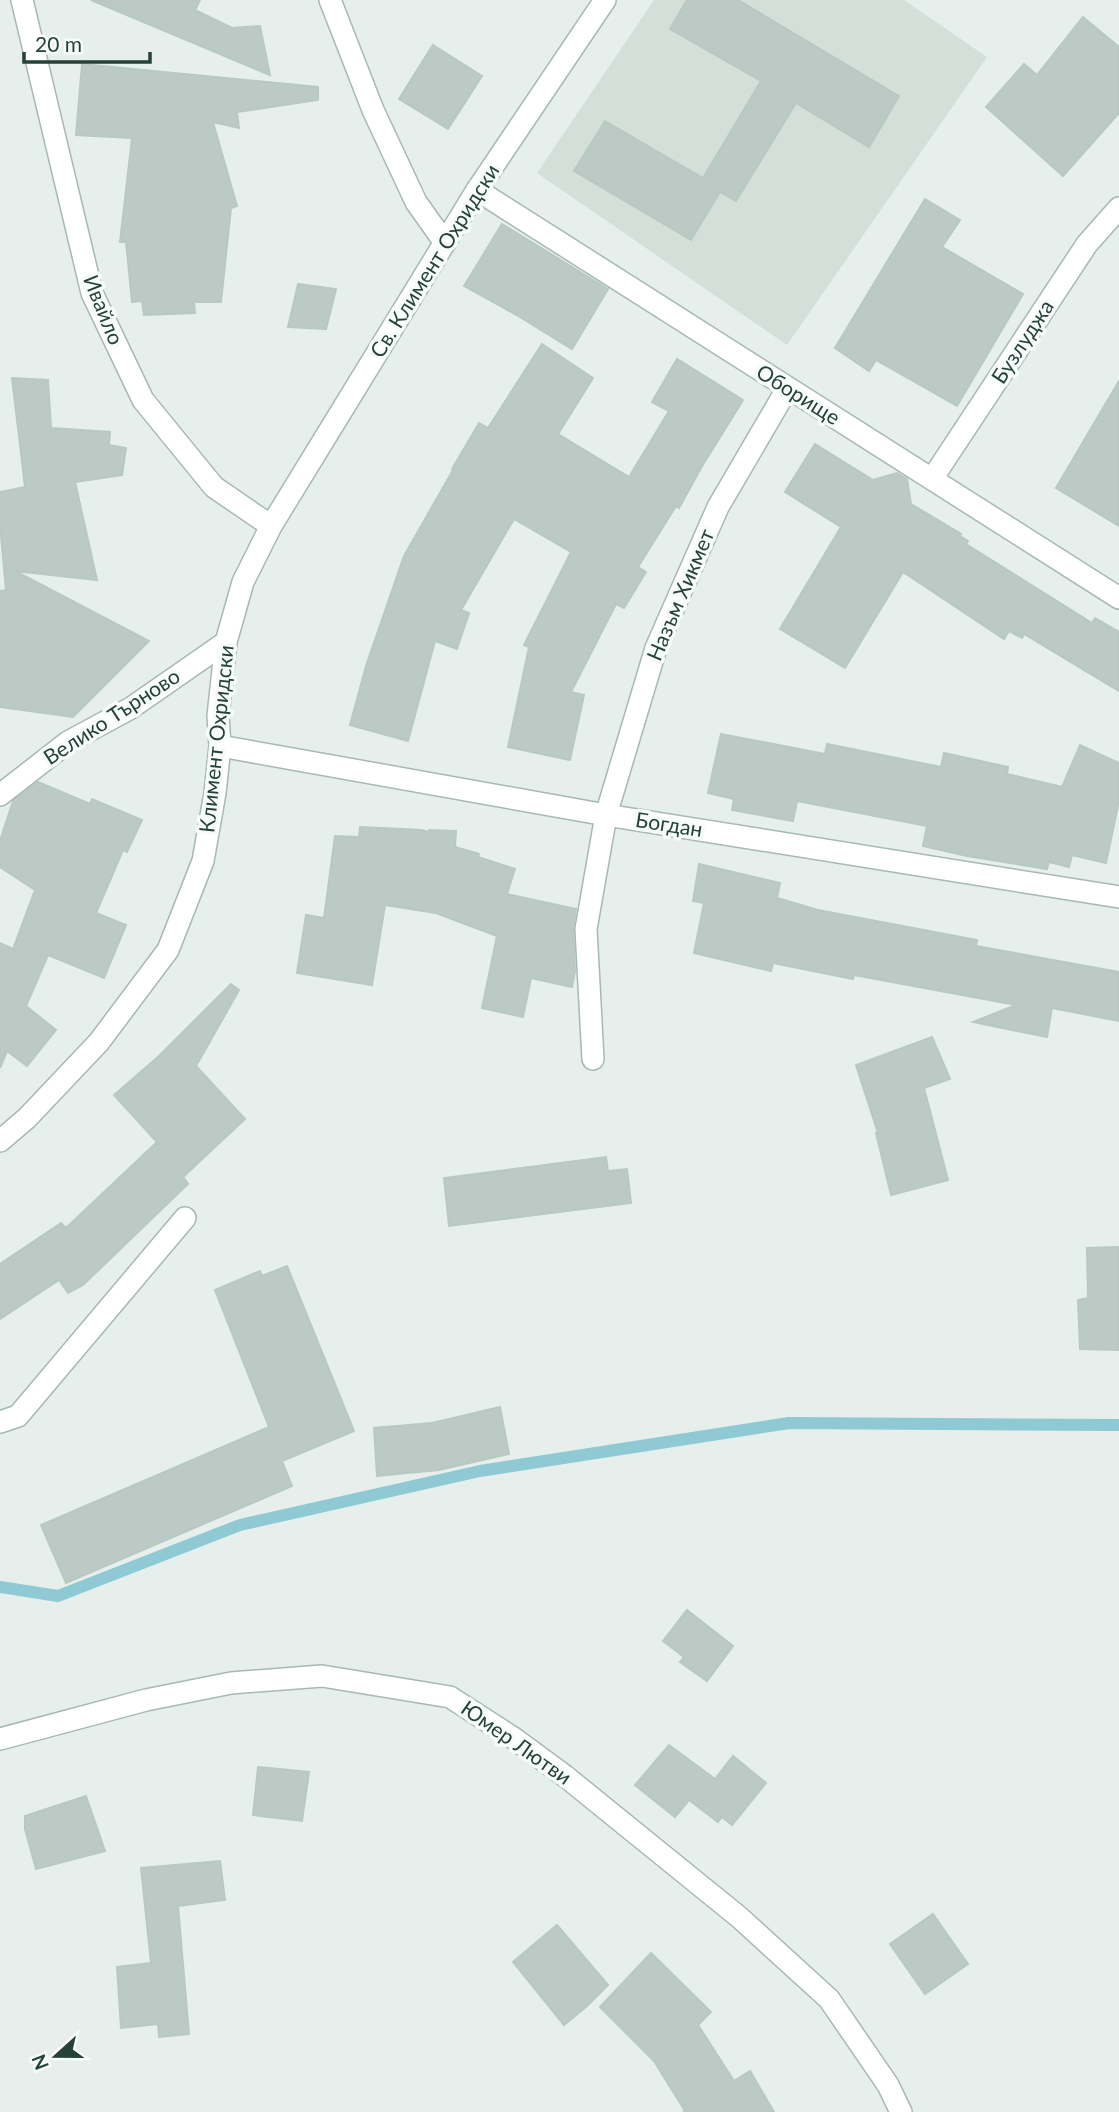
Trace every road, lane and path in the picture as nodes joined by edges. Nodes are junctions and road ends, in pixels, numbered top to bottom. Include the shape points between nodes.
1 (22, 0) edge
2 (330, 0) edge
3 (605, 0) edge
4 (477, 190) junction
5 (1119, 208) edge
6 (445, 243) junction
7 (787, 389) junction
8 (932, 480) junction
9 (271, 526) junction
10 (1119, 598) edge
11 (226, 642) junction
12 (220, 746) junction
13 (0, 795) edge
14 (606, 815) junction
15 (1119, 897) edge
16 (593, 1059) dead end
17 (0, 1141) edge
18 (184, 1218) dead end
19 (0, 1422) edge
20 (0, 1740) edge
21 (901, 2112) edge

1 - 9 street, Ивайло via 92,293 143,400 214,487
2 - 6 street via 415,202
3 - 4 street, Св. Климент Охридски
4 - 6 street, Св. Климент Охридски
4 - 7 street, Оборище
5 - 8 street, Бузлуджа via 1087,244
6 - 9 street, Св. Климент Охридски
7 - 8 street, Оборище
7 - 14 street, Назъм Хикмет via 718,507 656,648
8 - 10 street, Оборище
9 - 11 street, Климент Охридски via 243,582
11 - 12 street, Климент Охридски via 218,716
11 - 13 street, Велико Търново via 131,708 68,742
12 - 14 street, Богдан
12 - 17 street, Климент Охридски via 203,861 168,950 99,1042
14 - 15 street, Богдан
14 - 16 street, Назъм Хикмет via 586,929
18 - 19 street via 18,1416
20 - 21 street, Юмер Лютви via 146,1700 231,1683 322,1676 450,1697 575,1784 739,1917 829,1999 888,2085

